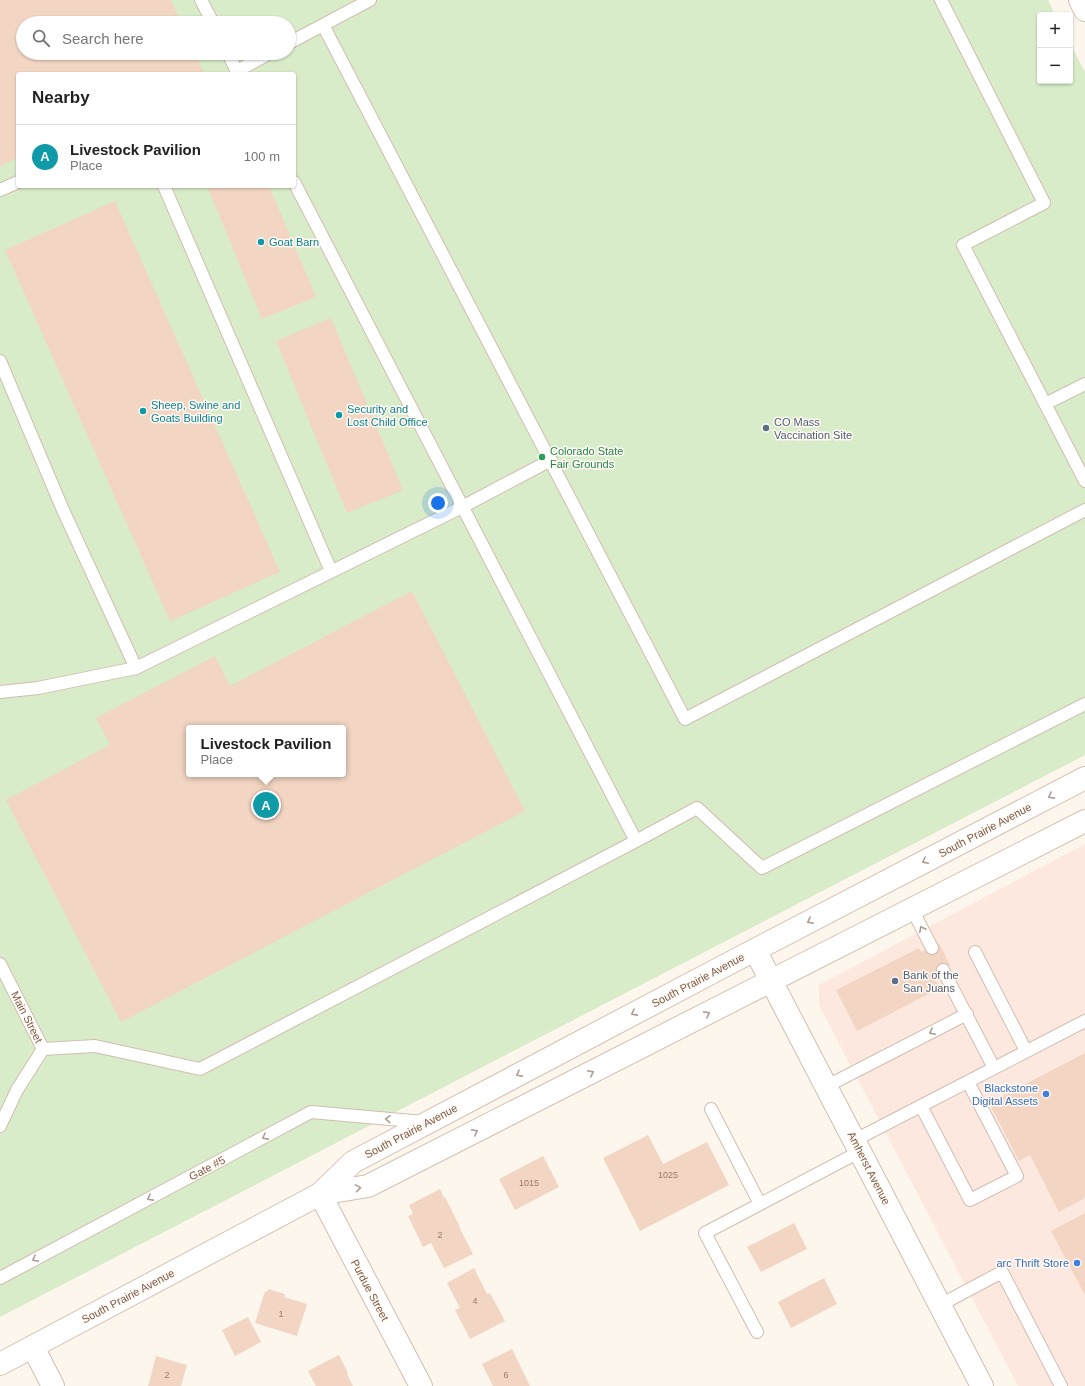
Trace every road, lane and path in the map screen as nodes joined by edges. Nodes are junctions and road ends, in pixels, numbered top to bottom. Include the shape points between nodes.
1 (201, 0) edge
2 (370, 0) edge
3 (941, 0) edge
4 (1080, 0) edge
5 (1085, 10) edge
6 (209, 16) edge
7 (323, 24) junction
8 (296, 39) edge
9 (232, 60) edge
10 (259, 60) edge
11 (238, 72) edge
12 (240, 72) edge
13 (16, 183) edge
14 (296, 186) edge
15 (165, 188) edge
16 (0, 190) edge
17 (0, 361) edge
18 (1085, 384) edge
19 (1045, 404) junction
20 (551, 460) junction
21 (1085, 482) edge
22 (462, 507) junction
23 (1085, 510) edge
24 (331, 571) junction
25 (136, 668) junction
26 (0, 692) edge
27 (1085, 704) edge
28 (1085, 778) edge
29 (1085, 821) edge
30 (636, 841) junction
31 (912, 909) junction
32 (932, 948) dead end
33 (755, 950) junction
34 (975, 952) dead end
35 (0, 964) edge
36 (943, 970) dead end
37 (771, 981) junction
38 (967, 1014) junction
39 (1085, 1021) edge
40 (43, 1049) junction
41 (1026, 1051) junction
42 (994, 1068) junction
43 (968, 1082) junction
44 (826, 1086) junction
45 (921, 1106) junction
46 (711, 1109) dead end
47 (427, 1122) junction
48 (0, 1126) edge
49 (858, 1146) junction
50 (320, 1194) junction
51 (760, 1204) junction
52 (0, 1278) edge
53 (940, 1305) junction
54 (757, 1332) dead end
55 (33, 1348) junction
56 (0, 1364) edge
57 (53, 1386) edge
58 (420, 1386) edge
59 (982, 1386) edge
60 (1061, 1386) edge

1 - 6 lane
2 - 7 lane
3 - 19 lane via 1044,202 963,245
4 - 5 main road
7 - 8 lane
7 - 20 lane
9 - 11 lane
10 - 12 lane
13 - 16 lane
14 - 22 lane
15 - 24 lane
17 - 25 lane via 63,510
18 - 19 lane
19 - 21 lane
20 - 22 lane
20 - 23 lane via 685,719
22 - 24 lane
22 - 30 lane
24 - 25 lane
25 - 26 lane via 38,688
27 - 30 lane via 762,868 697,808
28 -> 33 main road, South Prairie Avenue
29 - 31 main road, South Prairie Avenue
30 - 40 lane via 200,1069 95,1046
32 -> 31 lane
31 - 37 main road, South Prairie Avenue
33 - 37 main road, Amherst Avenue
33 -> 47 main road, South Prairie Avenue
34 - 41 lane
35 - 40 lane, Main Street
36 - 38 lane
37 - 44 main road, Amherst Avenue
50 -> 37 main road, South Prairie Avenue via 368,1186
38 - 42 lane
38 -> 44 lane
39 - 41 lane
40 - 48 lane via 17,1090
41 - 42 lane
42 - 43 lane
43 - 45 lane
43 - 45 lane via 1017,1176 970,1200
44 - 49 main road, Amherst Avenue
45 - 49 lane
46 - 51 lane
47 - 50 main road, South Prairie Avenue via 353,1162
47 -> 52 lane, Gate #5 via 311,1112
49 - 51 lane
49 - 53 main road, Amherst Avenue
50 - 55 main road, South Prairie Avenue
50 - 58 main road, Purdue Street
51 - 54 lane via 705,1233
53 - 59 main road, Amherst Avenue
53 - 60 lane via 1002,1272
55 - 56 main road, South Prairie Avenue
55 - 57 main road

